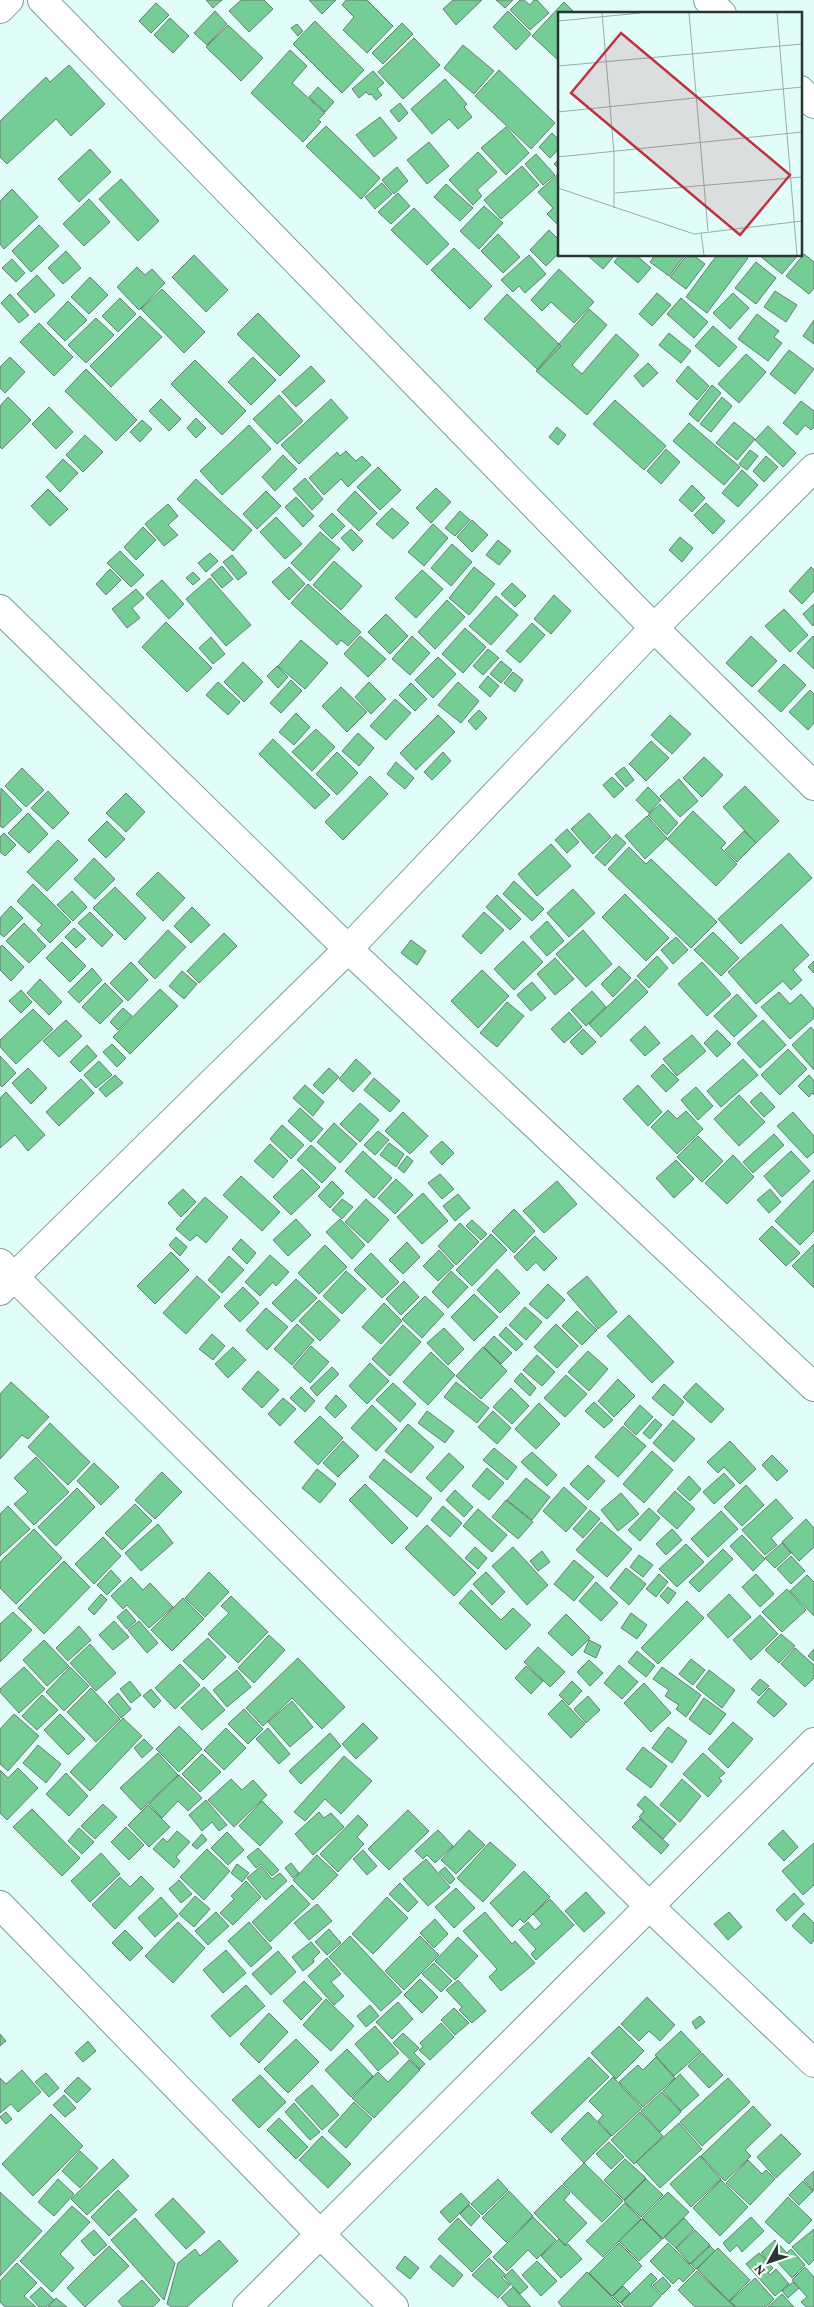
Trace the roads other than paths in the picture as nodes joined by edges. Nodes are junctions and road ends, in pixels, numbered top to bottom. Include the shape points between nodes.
1 (9, 0) edge
2 (42, 0) edge
3 (708, 0) edge
4 (0, 9) edge
5 (720, 12) edge
6 (802, 92) edge
7 (814, 104) edge
8 (814, 468) edge
9 (0, 608) edge
10 (654, 628) junction
11 (814, 786) edge
12 (348, 949) junction
13 (5, 1277) edge
14 (814, 1387) edge
15 (814, 1742) edge
16 (0, 1905) edge
17 (650, 1907) junction
18 (814, 2063) edge
19 (321, 2235) junction
20 (247, 2307) edge
21 (394, 2307) edge

1 - 4 street
2 - 10 street
3 - 5 street
6 - 7 street
8 - 10 street
9 - 12 street
10 - 11 street
10 - 12 street
12 - 13 street
12 - 14 street
13 - 17 street
15 - 17 street
16 - 19 street
17 - 18 street
17 - 19 street
19 - 20 street
19 - 21 street

